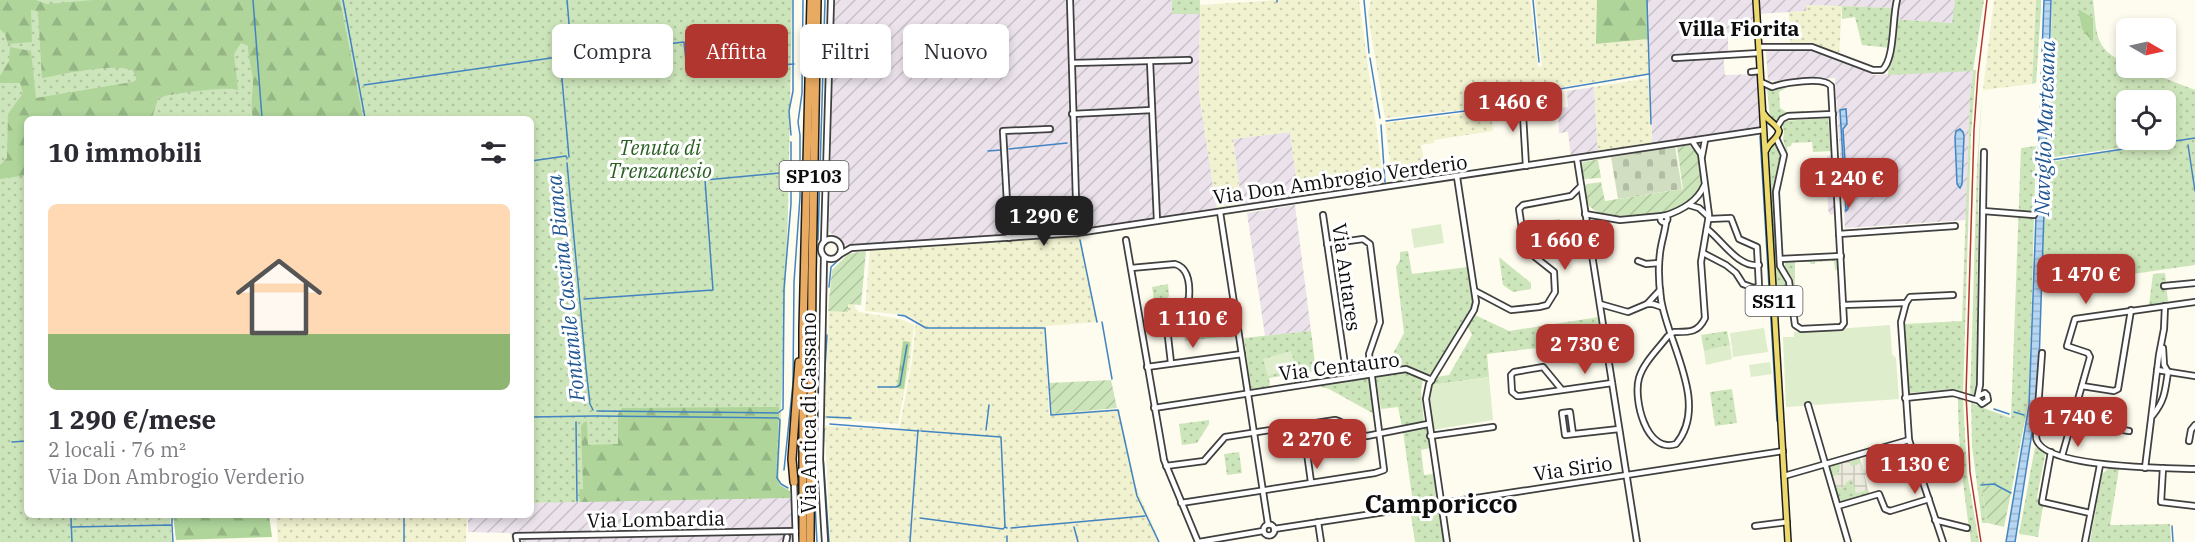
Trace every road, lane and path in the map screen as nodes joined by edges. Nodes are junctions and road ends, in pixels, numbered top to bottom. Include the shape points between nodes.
1 (831, 0) edge
2 (1070, 0) edge
3 (1756, 0) edge
4 (1897, 0) edge
5 (815, 1) edge
6 (1759, 50) junction
7 (1674, 58) dead end
8 (1189, 60) dead end
9 (1150, 61) junction
10 (1072, 63) junction
11 (1760, 71) junction
12 (1751, 72) dead end
13 (1761, 82) junction
14 (1522, 98) dead end
15 (1152, 110) junction
16 (1762, 111) junction
17 (1072, 114) junction
18 (1833, 114) junction
19 (1776, 126) junction
20 (1050, 129) dead end
21 (1763, 132) junction
22 (1775, 138) junction
23 (1705, 140) junction
24 (1693, 142) junction
25 (1765, 152) junction
26 (1984, 152) dead end
27 (1577, 159) junction
28 (1701, 161) junction
29 (1526, 166) junction
30 (1457, 177) junction
31 (1581, 186) junction
32 (1704, 186) junction
33 (1570, 196) junction
34 (1583, 202) junction
35 (1689, 205) junction
36 (1221, 212) junction
37 (1983, 212) junction
38 (1585, 214) junction
39 (1323, 215) dead end
40 (2034, 215) dead end
41 (1709, 218) junction
42 (1664, 219) junction
43 (1157, 221) junction
44 (825, 226) junction
45 (1955, 226) dead end
46 (1707, 229) junction
47 (1077, 233) junction
48 (1839, 234) junction
49 (1009, 238) junction
50 (831, 239) junction
51 (1126, 240) dead end
52 (824, 242) junction
53 (839, 244) junction
54 (1327, 244) junction
55 (851, 248) junction
56 (1702, 252) junction
57 (839, 255) junction
58 (1840, 256) junction
59 (824, 257) junction
60 (1780, 259) junction
61 (832, 260) junction
62 (1638, 261) dead end
63 (1659, 263) junction
64 (1759, 265) junction
65 (1131, 268) junction
66 (2195, 283) edge
67 (823, 284) junction
68 (2164, 286) dead end
69 (1660, 290) junction
70 (1475, 291) junction
71 (1953, 295) dead end
72 (2195, 302) edge
73 (1906, 303) junction
74 (1600, 304) junction
75 (1647, 304) junction
76 (1843, 305) junction
77 (2165, 306) junction
78 (1662, 307) junction
79 (2131, 310) junction
80 (803, 329) junction
81 (1671, 333) junction
82 (2162, 341) junction
83 (2042, 353) dead end
84 (1242, 354) junction
85 (1171, 363) junction
86 (1147, 367) junction
87 (2157, 370) junction
88 (2168, 372) junction
89 (1371, 375) junction
90 (2195, 376) edge
91 (1347, 378) junction
92 (1432, 380) junction
93 (1612, 383) junction
94 (2082, 386) junction
95 (1562, 390) junction
96 (1248, 393) junction
97 (1905, 398) junction
98 (1808, 405) dead end
99 (1154, 408) junction
100 (2153, 415) junction
101 (2072, 421) junction
102 (1303, 424) junction
103 (1428, 424) junction
104 (2195, 425) edge
105 (1493, 427) dead end
106 (1619, 429) junction
107 (1254, 431) junction
108 (2128, 431) dead end
109 (1380, 434) junction
110 (1573, 434) junction
111 (1430, 436) junction
112 (1909, 440) junction
113 (2190, 441) dead end
114 (1783, 451) junction
115 (2051, 452) junction
116 (2062, 456) junction
117 (1826, 464) junction
118 (2100, 465) junction
119 (1166, 466) junction
120 (2145, 468) junction
121 (2163, 468) junction
122 (2195, 468) edge
123 (1626, 476) junction
124 (1784, 476) junction
125 (794, 482) joint
126 (1311, 482) junction
127 (1263, 491) junction
128 (1929, 499) junction
129 (1441, 502) junction
130 (1181, 503) junction
131 (1838, 506) junction
132 (2195, 506) edge
133 (2090, 513) junction
134 (1935, 520) junction
135 (1318, 522) junction
136 (1787, 522) junction
137 (1268, 524) junction
138 (1755, 526) dead end
139 (1967, 528) dead end
140 (1274, 529) junction
141 (796, 531) junction
142 (1263, 531) junction
143 (626, 534) junction
144 (1270, 536) junction
145 (517, 539) edge
146 (626, 541) edge
147 (796, 542) edge
148 (803, 542) edge
149 (810, 542) edge
150 (825, 542) edge
151 (1199, 542) edge
152 (1271, 542) edge
153 (1321, 542) edge
154 (1447, 542) edge
155 (1637, 542) edge
156 (1788, 542) edge
157 (1848, 542) edge
158 (1943, 542) edge
159 (2085, 542) edge

1 - 44 street
2 - 10 street
3 - 6 main road, SS11
4 - 6 street via 1890,57 1881,71 1812,47
5 - 80 highway, SP103 via 810,16
5 - 149 highway, SP103
6 - 7 street
6 - 11 main road, SS11
8 - 9 street
9 - 10 street
9 - 15 street
10 - 17 street
11 - 12 street
11 - 13 main road, SS11
13 - 16 main road, SS11
13 - 18 street via 1771,87 1824,81 1830,84
14 - 29 street
15 - 17 street
15 - 43 street
16 - 19 main road
16 - 21 main road, SS11
17 - 47 street
18 - 19 street via 1788,116
18 - 48 street
19 - 21 main road via 1768,124
19 - 22 main road via 1779,133
20 - 49 street via 1004,131
21 - 22 main road via 1768,139
21 - 23 street, Via Don Ambrogio Verderio
21 - 25 main road, SS11
22 - 25 main road
22 - 60 street via 1784,155 1776,190
23 - 24 street, Via Don Ambrogio Verderio
23 - 28 street
24 - 27 street, Via Don Ambrogio Verderio
24 - 28 street
25 - 114 main road, SS11
26 - 37 street
27 - 29 street, Via Don Ambrogio Verderio
27 - 31 street
28 - 32 street
29 - 30 street, Via Don Ambrogio Verderio
30 - 36 street, Via Don Ambrogio Verderio
30 - 70 street
31 - 33 street
31 - 34 street
32 - 35 street
32 - 41 street
33 - 34 street
33 - 70 street via 1523,205 1518,212 1525,249 1554,272 1556,291 1549,302 1512,310
34 - 38 street
35 - 41 street
35 - 42 street
36 - 43 street, Via Don Ambrogio Verderio
36 - 84 street
37 - 40 street
37 - 97 street via 1980,396 1953,393
38 - 42 street via 1620,220
38 - 74 street
39 - 54 street, Via Antares
41 - 46 street
41 - 64 street via 1731,218 1739,239 1757,247
42 - 63 street
43 - 47 street, Via Don Ambrogio Verderio
44 - 50 street
44 - 52 street
45 - 48 street
46 - 56 street
46 - 64 street via 1745,263
47 - 49 street, Via Don Ambrogio Verderio
48 - 58 street
49 - 55 street, Via Don Ambrogio Verderio
50 - 52 street
50 - 53 street
51 - 65 street
52 - 59 street
53 - 55 street
53 - 57 street
54 - 89 street via 1362,239 1369,243 1380,320 1369,349
54 - 91 street, Via Antares
55 - 57 street
56 - 64 street via 1729,267 1745,285 1754,288 1759,286
56 - 81 street via 1704,319 1693,332
57 - 61 street
58 - 60 street
58 - 76 street
59 - 61 street
59 - 67 street, Via Antica di Cassano
60 - 76 street via 1781,269 1789,280 1797,328 1842,327
61 - 67 street, Via Antica di Cassano
62 - 63 street
63 - 69 street
65 - 85 street via 1175,264 1186,272 1189,298 1167,332
65 - 86 street
66 - 68 street
67 - 150 street, Via Antica di Cassano via 820,460
69 - 75 street
69 - 78 street
70 - 92 street via 1474,310
71 - 73 street via 1910,297
72 - 77 street
73 - 76 street
73 - 97 street via 1901,322
74 - 75 street via 1628,312
74 - 93 street
75 - 78 street
77 - 79 street
77 - 82 street
78 - 81 street
79 - 94 street via 2118,389
79 - 94 street via 2074,320 2067,346 2090,357
80 - 125 highway, SP103 via 792,452
80 - 148 highway, SP103
81 - 81 street via 1647,362 1638,387 1647,429 1657,442 1668,446 1676,444 1681,436 1689,408
82 - 87 street
82 - 88 street via 2163,363
83 - 115 street via 2036,439 2039,446
84 - 85 street
84 - 96 street
85 - 86 street
86 - 99 street
87 - 88 street
87 - 100 street
88 - 90 street
88 - 100 street via 2163,401
89 - 91 street, Via Centauro
89 - 92 street, Via Centauro via 1406,369
89 - 109 street
91 - 96 street, Via Centauro
92 - 103 street via 1426,398
93 - 95 street
93 - 106 street
94 - 101 street
95 - 95 street via 1543,367 1510,375 1515,396
96 - 99 street, Via Centauro
96 - 107 street
97 - 112 street
98 - 117 street
99 - 119 street
100 - 120 street
101 - 108 street
101 - 116 street
102 - 107 street
102 - 109 street via 1336,420 1362,435
102 - 126 street
103 - 109 street
103 - 111 street
104 - 113 street
105 - 111 street
106 - 110 street
106 - 123 street
107 - 119 street via 1225,437 1204,461
107 - 127 street
109 - 126 street via 1382,471
110 - 110 street via 1570,412 1562,413 1565,435
111 - 129 street
112 - 117 street
112 - 128 street
114 - 123 street, Via Sirio
114 - 124 main road, SS11
115 - 116 street
115 - 133 street via 2042,502
116 - 118 street
117 - 124 street
117 - 131 street
118 - 120 street
118 - 133 street
119 - 130 street
120 - 121 street
121 - 122 street
121 - 132 street via 2162,503
123 - 129 street, Via Sirio
123 - 155 street
124 - 136 main road, SS11
125 - 141 street, SP103
126 - 127 street
127 - 130 street
127 - 137 street
128 - 131 street via 1888,511 1879,494
128 - 134 street
129 - 135 street, Via Sirio
129 - 154 street
130 - 151 street
131 - 157 street
133 - 159 street
134 - 139 street
134 - 158 street
135 - 140 street, Via Sirio
135 - 153 street
136 - 138 street
136 - 156 main road, SS11
137 - 140 street
137 - 142 street
140 - 144 street
141 - 143 street, Via Lombardia
141 - 147 street, SP103
142 - 144 street
142 - 151 street
143 - 145 street, Via Lombardia
143 - 146 street
144 - 152 street

